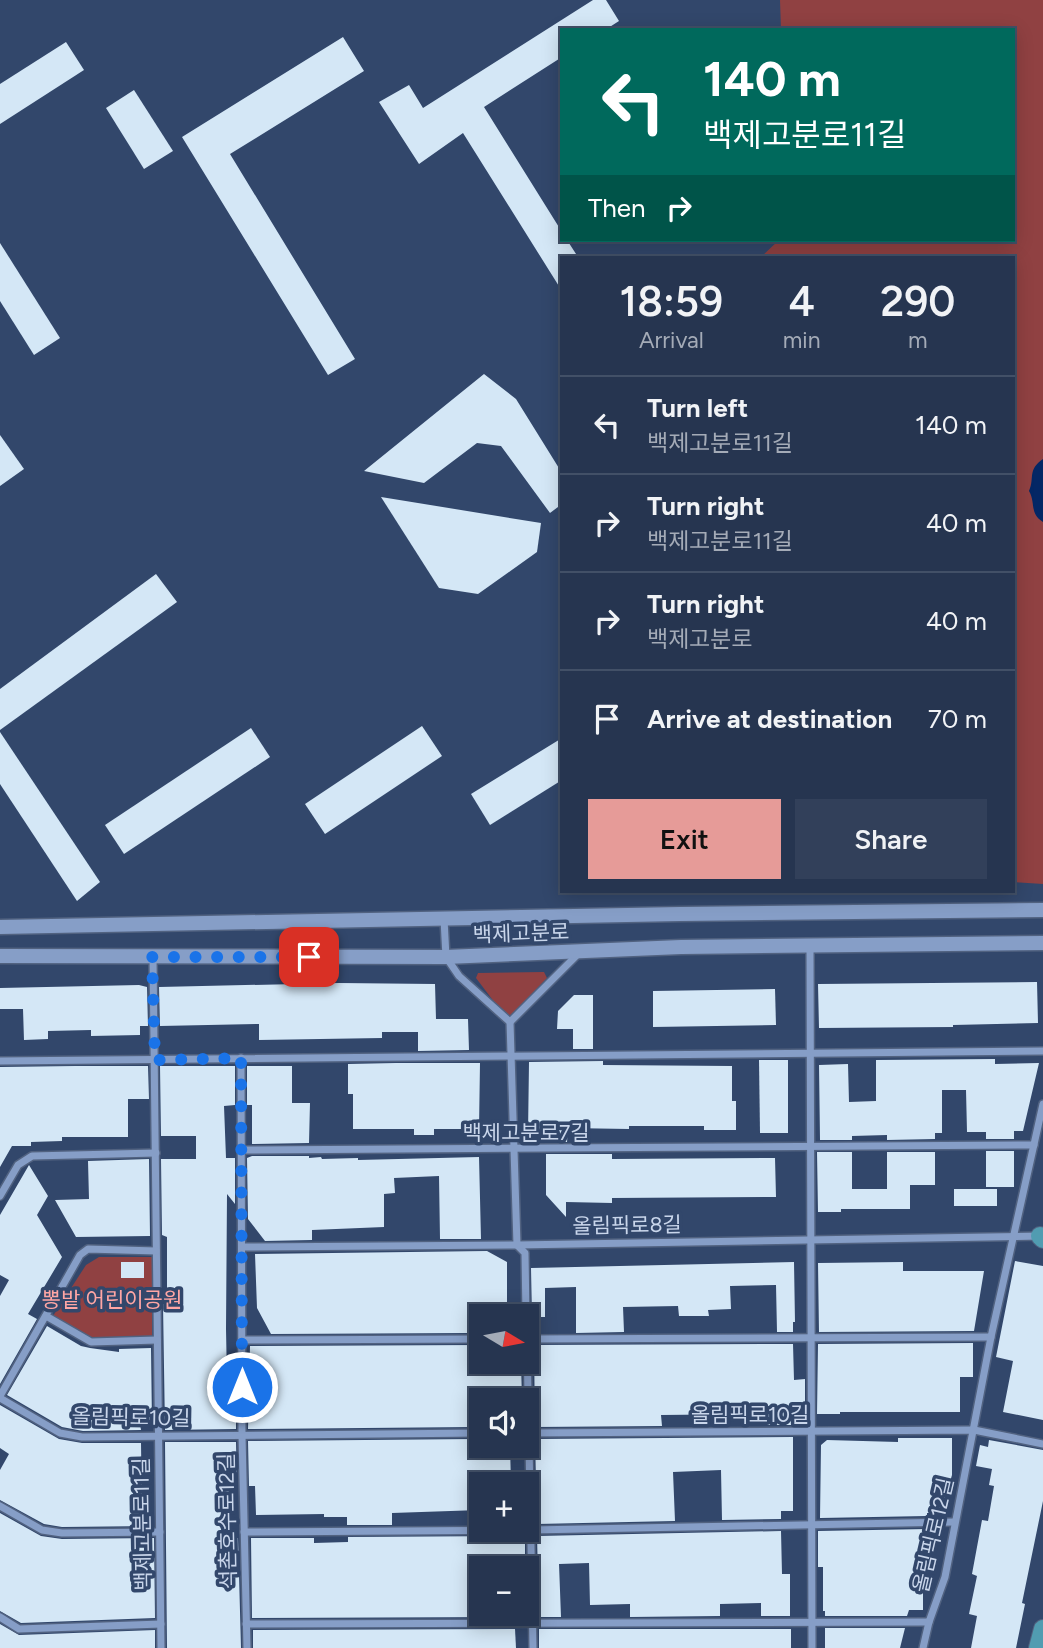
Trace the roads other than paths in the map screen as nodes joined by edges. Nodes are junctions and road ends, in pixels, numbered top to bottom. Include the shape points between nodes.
1 (1043, 910) edge
2 (444, 918) junction
3 (4, 926) edge
4 (1043, 943) edge
5 (810, 946) junction
6 (581, 951) junction
7 (0, 956) edge
8 (152, 957) junction
9 (446, 957) junction
10 (510, 1022) junction
11 (1043, 1051) edge
12 (810, 1054) junction
13 (510, 1057) junction
14 (241, 1058) junction
15 (155, 1060) junction
16 (0, 1061) edge
17 (1043, 1104) edge
18 (1034, 1145) junction
19 (811, 1147) junction
20 (241, 1150) junction
21 (513, 1150) junction
22 (156, 1153) junction
23 (0, 1196) edge
24 (1014, 1236) junction
25 (1042, 1237) edge
26 (811, 1239) junction
27 (517, 1245) junction
28 (242, 1247) junction
29 (156, 1251) junction
30 (526, 1304) edge
31 (46, 1316) junction
32 (991, 1336) junction
33 (811, 1338) junction
34 (469, 1339) edge
35 (157, 1340) junction
36 (242, 1340) junction
37 (539, 1342) edge
38 (0, 1397) edge
39 (974, 1430) junction
40 (813, 1431) junction
41 (469, 1433) edge
42 (539, 1433) edge
43 (242, 1435) junction
44 (159, 1437) junction
45 (1043, 1444) edge
46 (0, 1506) edge
47 (954, 1522) junction
48 (813, 1523) junction
49 (469, 1530) edge
50 (539, 1530) edge
51 (160, 1532) junction
52 (244, 1532) junction
53 (0, 1617) edge
54 (813, 1622) junction
55 (929, 1622) junction
56 (469, 1623) edge
57 (539, 1623) edge
58 (160, 1624) junction
59 (246, 1624) junction
60 (532, 1626) edge
61 (1043, 1629) edge
62 (161, 1648) edge
63 (247, 1648) edge
64 (533, 1648) edge
65 (812, 1648) edge
66 (923, 1648) edge
67 (1038, 1648) edge

1 - 2 main road, 백제고분로
2 - 3 main road, 백제고분로
2 - 9 street
4 - 5 main road, 백제고분로
5 - 6 main road, 백제고분로
5 - 12 street
6 - 9 main road, 백제고분로
6 - 10 street
7 - 8 main road, 백제고분로
8 - 9 main road, 백제고분로
8 - 15 street, 백제고분로11길
9 - 10 street via 459,976
10 - 13 street
11 - 12 street
12 - 13 street
12 - 19 street
13 - 14 street
13 - 21 street
14 - 15 street
14 - 20 street, 석촌호수로12길
15 - 16 street
15 - 22 street, 백제고분로11길
17 - 18 street
18 - 19 street, 백제고분로7길
18 - 24 street
19 - 21 street, 백제고분로7길
19 - 26 street
20 - 21 street, 백제고분로7길
20 - 28 street, 석촌호수로12길
21 - 27 street
22 - 23 street via 32,1156 18,1165
22 - 29 street, 백제고분로11길
24 - 25 street, 올림픽로8길
24 - 26 street, 올림픽로8길
24 - 32 street
26 - 27 street, 올림픽로8길
26 - 33 street
27 - 28 street, 올림픽로8길
27 - 30 street via 525,1253
28 - 36 street, 석촌호수로12길
29 - 31 street via 88,1249 80,1255
29 - 35 street, 백제고분로11길
31 - 35 street via 91,1342
31 - 38 street
32 - 33 street
32 - 39 street
33 - 37 street
33 - 40 street
34 - 36 street
35 - 44 street, 백제고분로11길
36 - 43 street, 석촌호수로12길
38 - 44 street, 올림픽로10길 via 60,1433
39 - 40 street, 올림픽로10길
39 - 45 street, 올림픽로10길
39 - 47 street, 올림픽로12길
40 - 42 street, 올림픽로10길
40 - 48 street
41 - 43 street, 올림픽로10길
43 - 44 street, 올림픽로10길
43 - 52 street, 석촌호수로12길
44 - 51 street, 백제고분로11길
46 - 51 street via 42,1530
47 - 48 street
47 - 55 street, 올림픽로12길 via 945,1577
48 - 50 street
48 - 54 street
49 - 52 street
51 - 58 street, 백제고분로11길
52 - 59 street, 석촌호수로12길
53 - 58 street via 19,1629
54 - 55 street
54 - 57 street
54 - 65 street
55 - 66 street, 올림픽로12길
56 - 59 street
58 - 62 street, 백제고분로11길
59 - 63 street, 석촌호수로12길
60 - 64 street
61 - 67 main road

